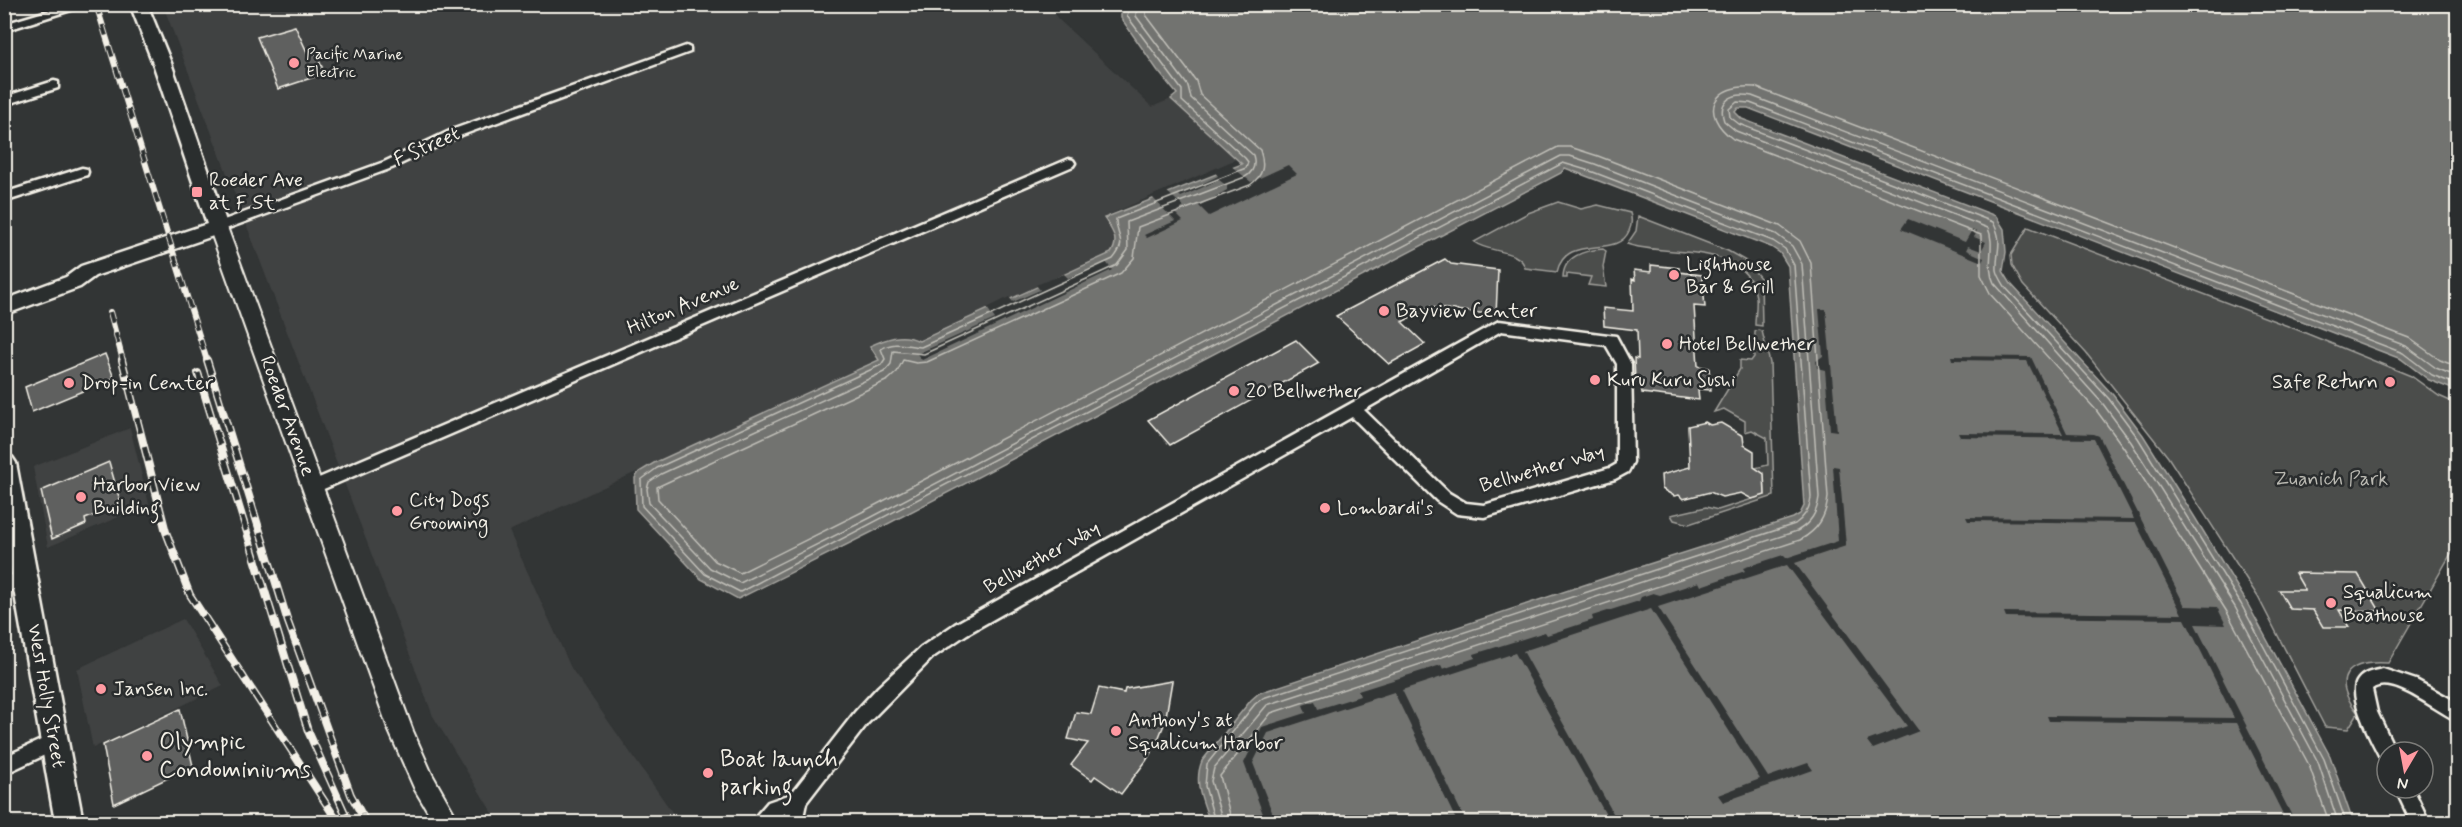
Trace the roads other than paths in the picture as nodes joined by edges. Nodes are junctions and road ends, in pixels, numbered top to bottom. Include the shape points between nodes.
1 (85, 4) edge
2 (138, 4) edge
3 (4, 28) edge
4 (686, 50) dead end
5 (54, 85) dead end
6 (4, 101) edge
7 (1069, 163) dead end
8 (82, 172) dead end
9 (4, 198) edge
10 (218, 227) junction
11 (4, 308) edge
12 (1353, 409) junction
13 (4, 463) edge
14 (313, 487) junction
15 (15, 581) edge
16 (2457, 713) edge
17 (2381, 740) edge
18 (54, 742) junction
19 (4, 766) edge
20 (797, 800) junction
21 (2410, 800) edge
22 (2419, 820) edge
23 (69, 822) edge
24 (447, 822) edge
25 (763, 822) edge
26 (793, 822) edge

1 - 3 street
2 - 10 main road, Roeder Avenue
4 - 10 street, F Street via 458,132 388,165
5 - 6 street
7 - 14 street, Hilton Avenue
8 - 9 street
10 - 11 main road, F Street via 169,245 162,255
10 - 14 street, Roeder Avenue
12 - 12 street, Bellwether Way via 1499,326 1611,340 1624,364 1625,462 1615,473 1493,509 1469,511 1443,497
12 - 20 street, Bellwether Way via 927,652 861,718
13 - 15 main road, West Holly Street
14 - 24 street, Roeder Avenue via 401,731 423,782
15 - 18 main road, West Holly Street
16 - 17 street via 2408,683 2378,677 2366,681 2362,692
18 - 19 street
18 - 23 main road, West Holly Street
20 - 25 street, Bellwether Way via 775,808
20 - 26 street, Bellwether Way
21 - 22 street

